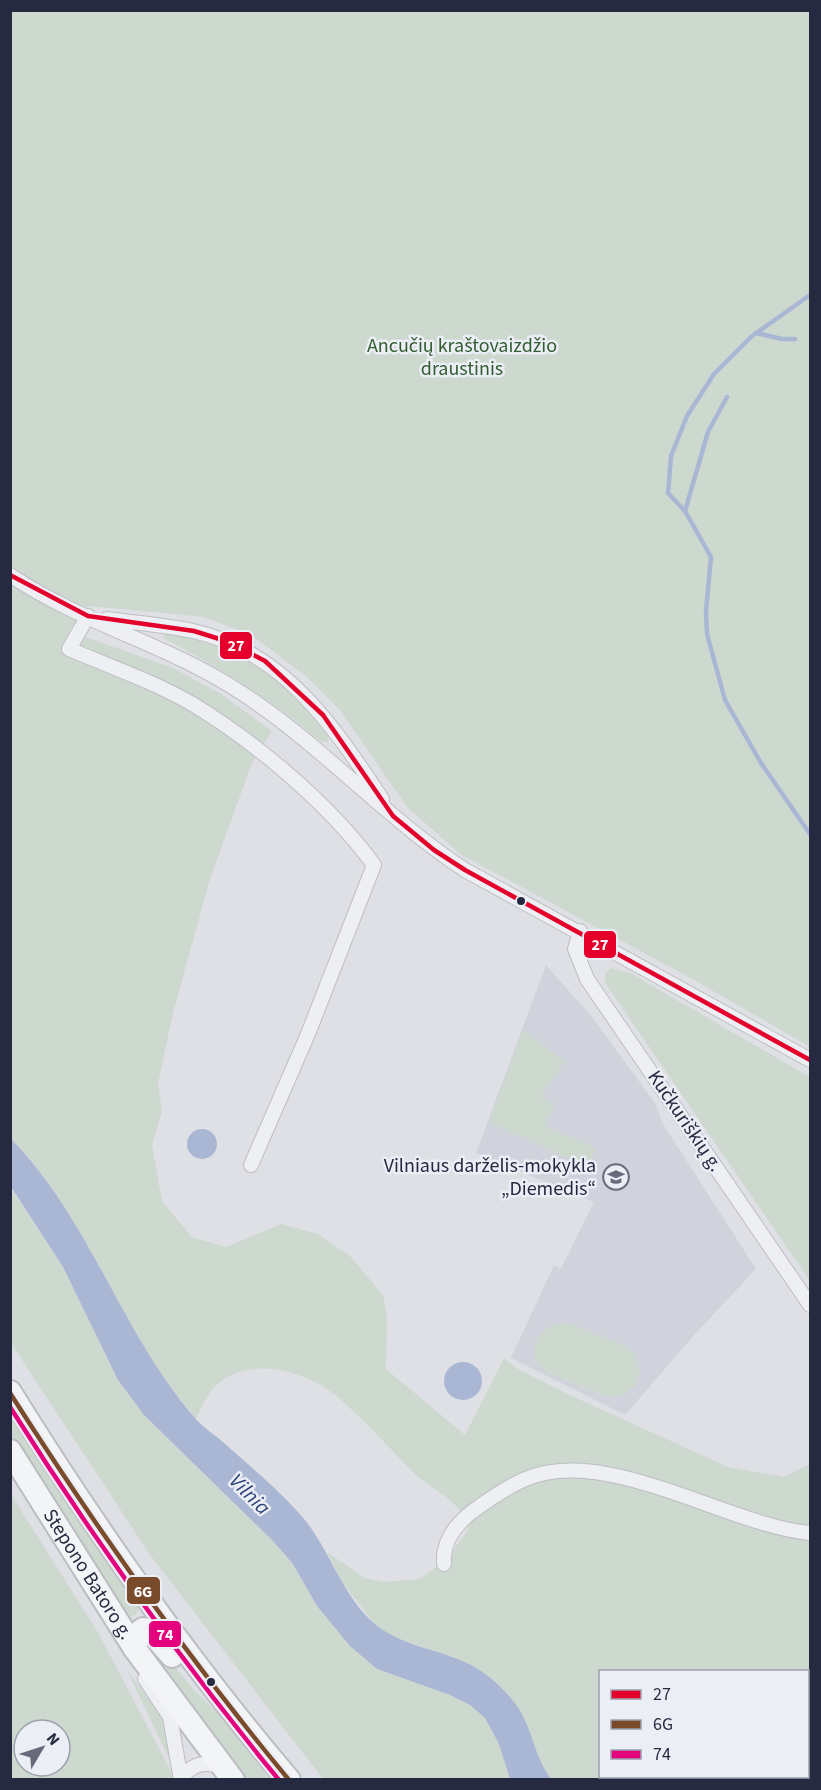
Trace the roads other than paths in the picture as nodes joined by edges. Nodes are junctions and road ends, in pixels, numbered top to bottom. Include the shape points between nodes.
1 (10, 575) edge
2 (88, 616) junction
3 (393, 816) junction
4 (580, 932) junction
5 (810, 1060) edge
6 (251, 1165) dead end
7 (810, 1305) edge
8 (10, 1392) edge
9 (10, 1451) edge
10 (810, 1533) edge
11 (444, 1564) dead end
12 (135, 1649) junction
13 (221, 1697) junction
14 (228, 1773) edge
15 (181, 1779) edge
16 (289, 1779) edge

1 - 2 street
2 - 3 street via 178,656 254,700
2 - 3 street via 194,632 229,642 265,660 323,715
2 - 6 street via 69,649 193,705 229,729 305,788 374,865 308,1035
3 - 4 street via 465,870
4 - 5 street
4 - 7 street, Kučkuriškių g. via 575,949 587,979
8 - 13 main road, Stepono Batoro g. via 99,1530
9 - 12 main road, Stepono Batoro g.
10 - 11 street via 787,1531 627,1477 551,1472 525,1479 469,1513 448,1539
12 - 13 main road via 138,1633 149,1630 189,1676
12 - 14 main road, Stepono Batoro g.
12 - 15 street via 138,1670 170,1718
13 - 16 main road, Stepono Batoro g.
14 - 15 street via 198,1764 190,1767

